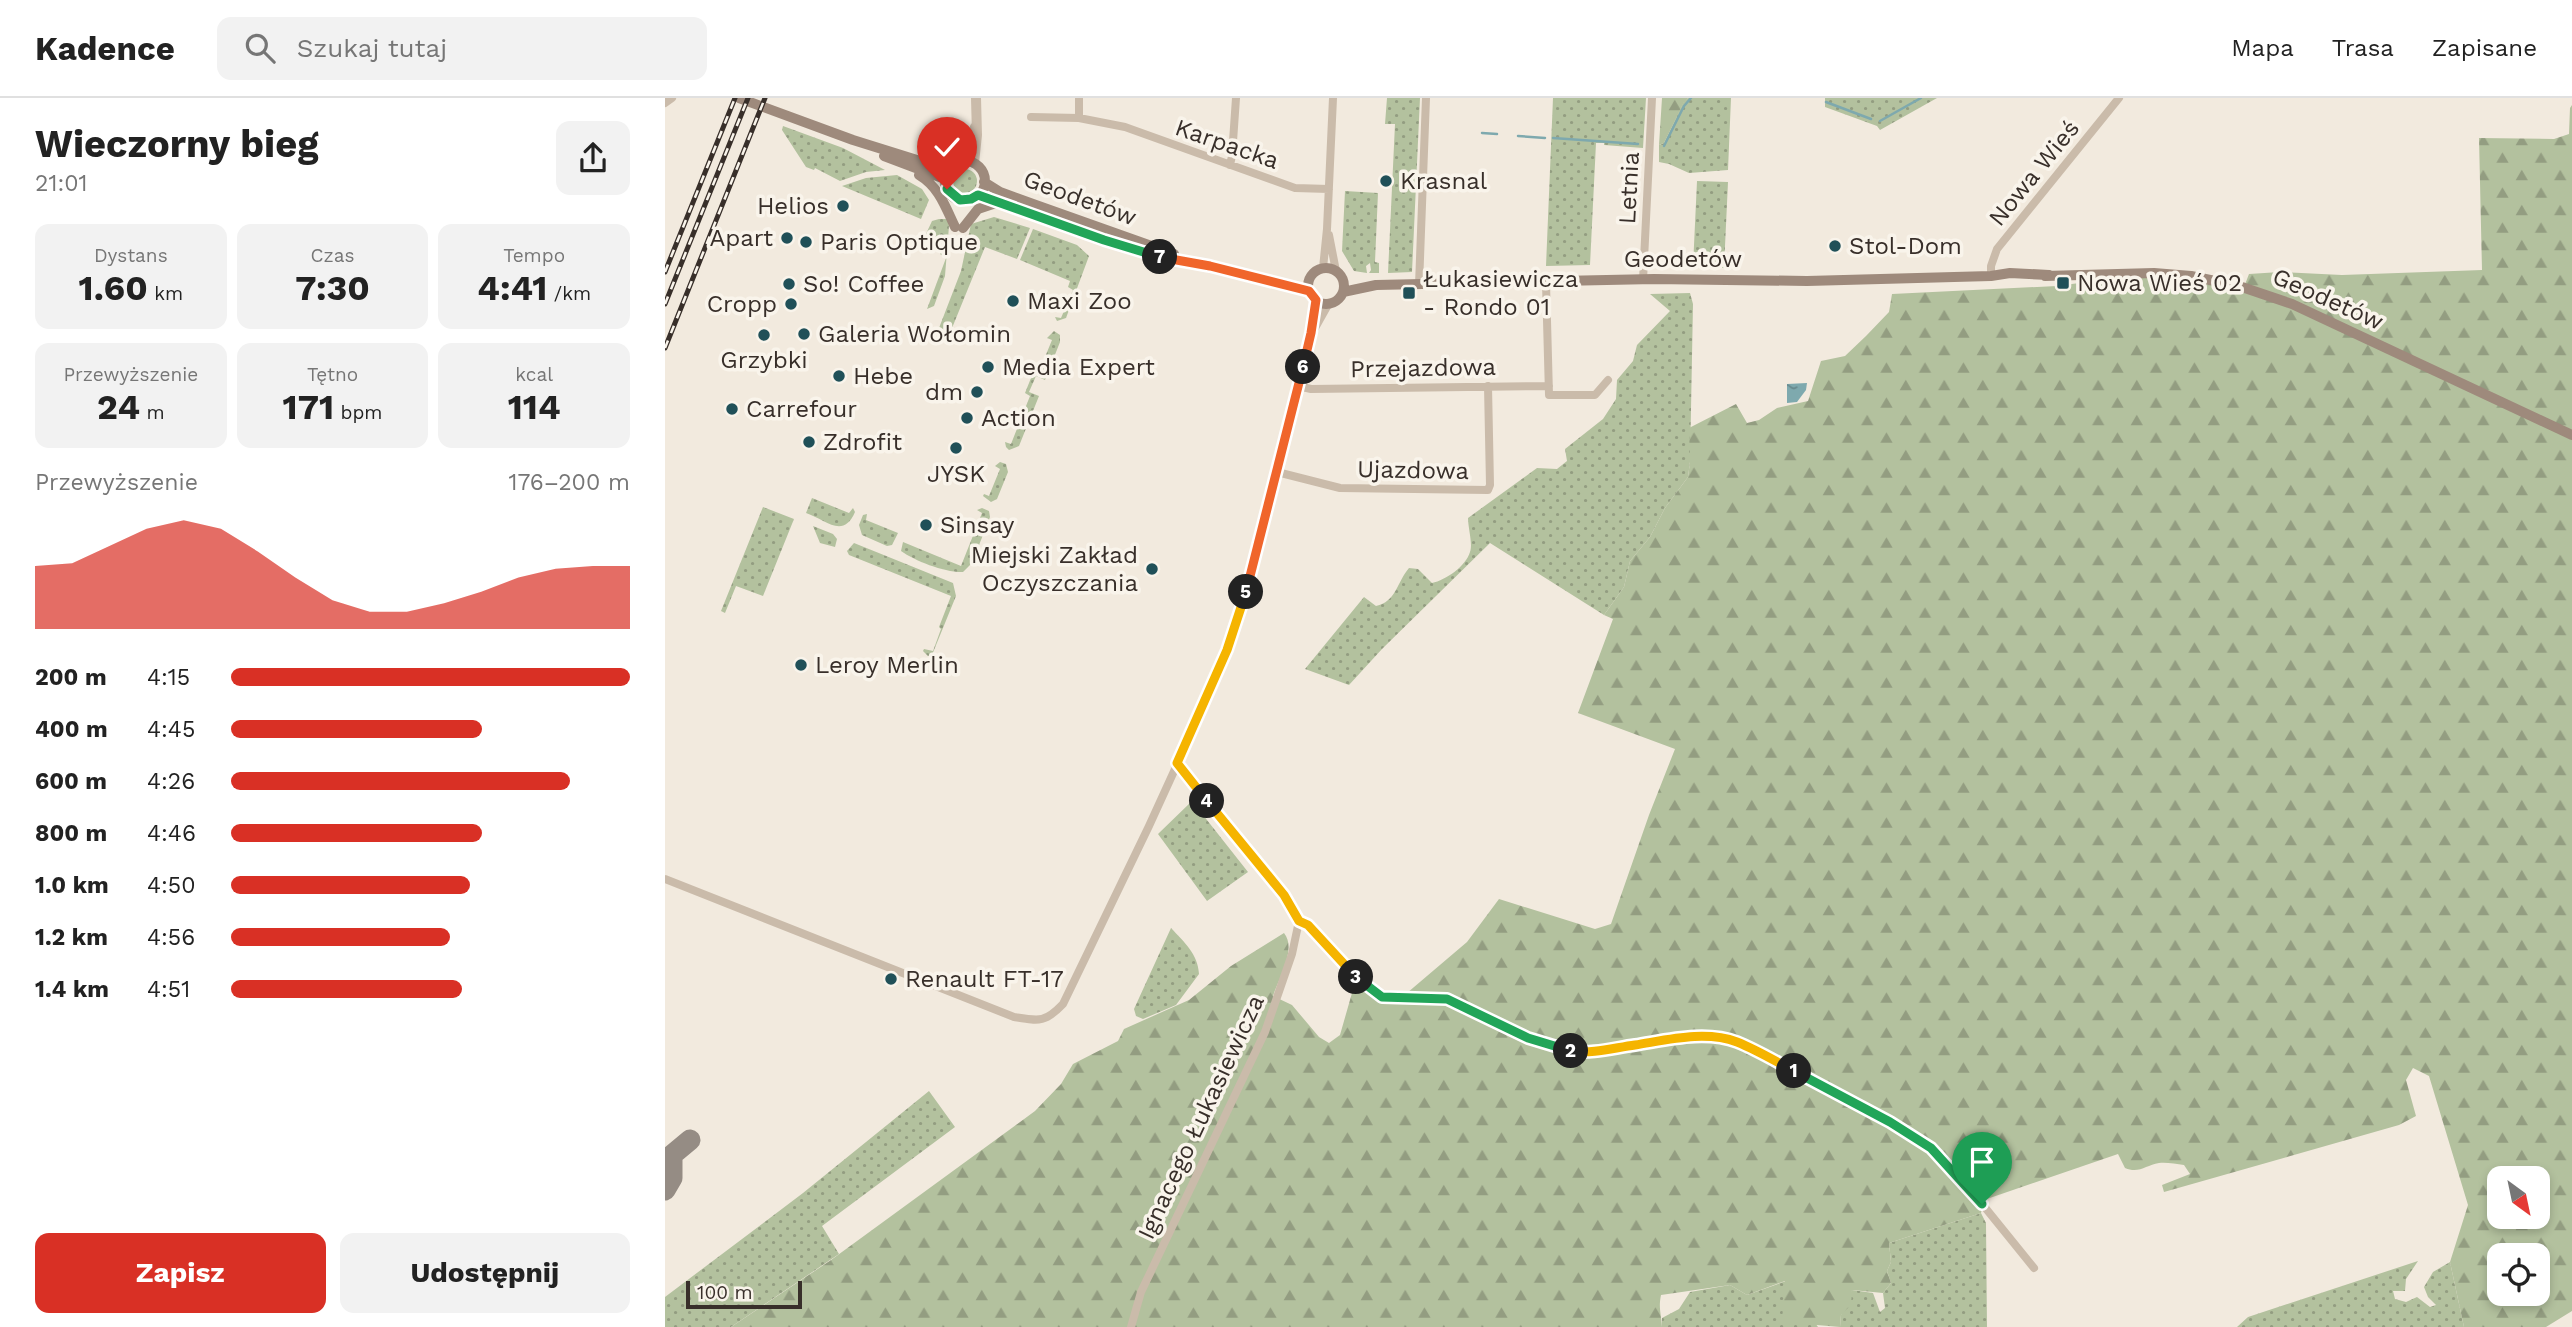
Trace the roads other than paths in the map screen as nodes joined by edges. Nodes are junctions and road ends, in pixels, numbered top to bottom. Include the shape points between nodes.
1 (739, 98) edge
2 (976, 98) edge
3 (1079, 98) edge
4 (1235, 98) edge
5 (1332, 98) edge
6 (1426, 98) edge
7 (1652, 98) edge
8 (2119, 98) edge
9 (1031, 117) dead end
10 (1079, 118) junction
11 (853, 139) junction
12 (969, 162) junction
13 (902, 164) junction
14 (1230, 165) junction
15 (947, 175) junction
16 (984, 182) junction
17 (1329, 189) junction
18 (978, 195) junction
19 (996, 203) junction
20 (1328, 229) junction
21 (1203, 265) junction
22 (1323, 268) junction
23 (1339, 275) junction
24 (1991, 276) junction
25 (1643, 280) junction
26 (1546, 283) junction
27 (1376, 285) junction
28 (1419, 285) junction
29 (1311, 291) junction
30 (1343, 292) junction
31 (1329, 303) junction
32 (1311, 333) junction
33 (1608, 380) dead end
34 (1298, 386) junction
35 (1488, 386) junction
36 (1549, 386) junction
37 (2572, 435) edge
38 (1277, 472) junction
39 (1177, 763) junction
40 (665, 879) edge
41 (1299, 921) junction
42 (2034, 1268) dead end
43 (1131, 1327) edge

1 - 11 main road
2 - 12 street via 977,135
3 - 10 street
4 - 14 street
5 - 17 street
6 - 28 street
7 - 25 street, Letnia
8 - 24 street, Nowa Wieś via 1997,249
9 - 10 street, Karpacka
10 - 14 street, Karpacka via 1125,127
11 - 13 main road
11 - 15 main road
12 - 15 main road via 954,164
12 - 16 main road via 981,170
13 - 15 main road
13 - 19 main road via 928,180 959,227 978,209
14 - 17 street, Karpacka via 1295,188
15 - 18 main road via 947,189 956,198
16 - 18 main road
16 - 21 main road, Geodetów via 1000,192
17 - 20 street
18 - 19 main road, Geodetów
19 - 21 main road, Geodetów via 1104,240
20 - 22 street
20 - 23 street
21 - 29 main road, Geodetów
22 - 23 main road
22 - 29 main road via 1314,272
23 - 27 main road, Geodetów
23 - 30 main road
24 - 25 main road, Geodetów
24 - 37 main road, Geodetów via 2154,273 2239,286 2293,304
25 - 26 main road, Geodetów
26 - 28 main road, Geodetów
26 - 36 street
27 - 28 main road, Geodetów
27 - 30 main road, Geodetów
29 - 31 main road
29 - 32 street
30 - 31 main road
31 - 32 street
32 - 34 street
33 - 36 street, Przejazdowa via 1595,395 1549,395
34 - 35 street, Przejazdowa
34 - 38 street
35 - 36 street, Przejazdowa
35 - 38 street, Ujazdowa via 1488,490 1340,488
38 - 39 street via 1234,632
39 - 40 street via 1063,1004 1039,1021 1014,1017
39 - 41 street via 1284,895
41 - 42 street via 1382,997 1447,999 1528,1038 1567,1051 1587,1053 1703,1036 1735,1041 1759,1052 1931,1148
41 - 43 street, Ignacego Łukasiewicza via 1293,954 1265,1032 1141,1292

